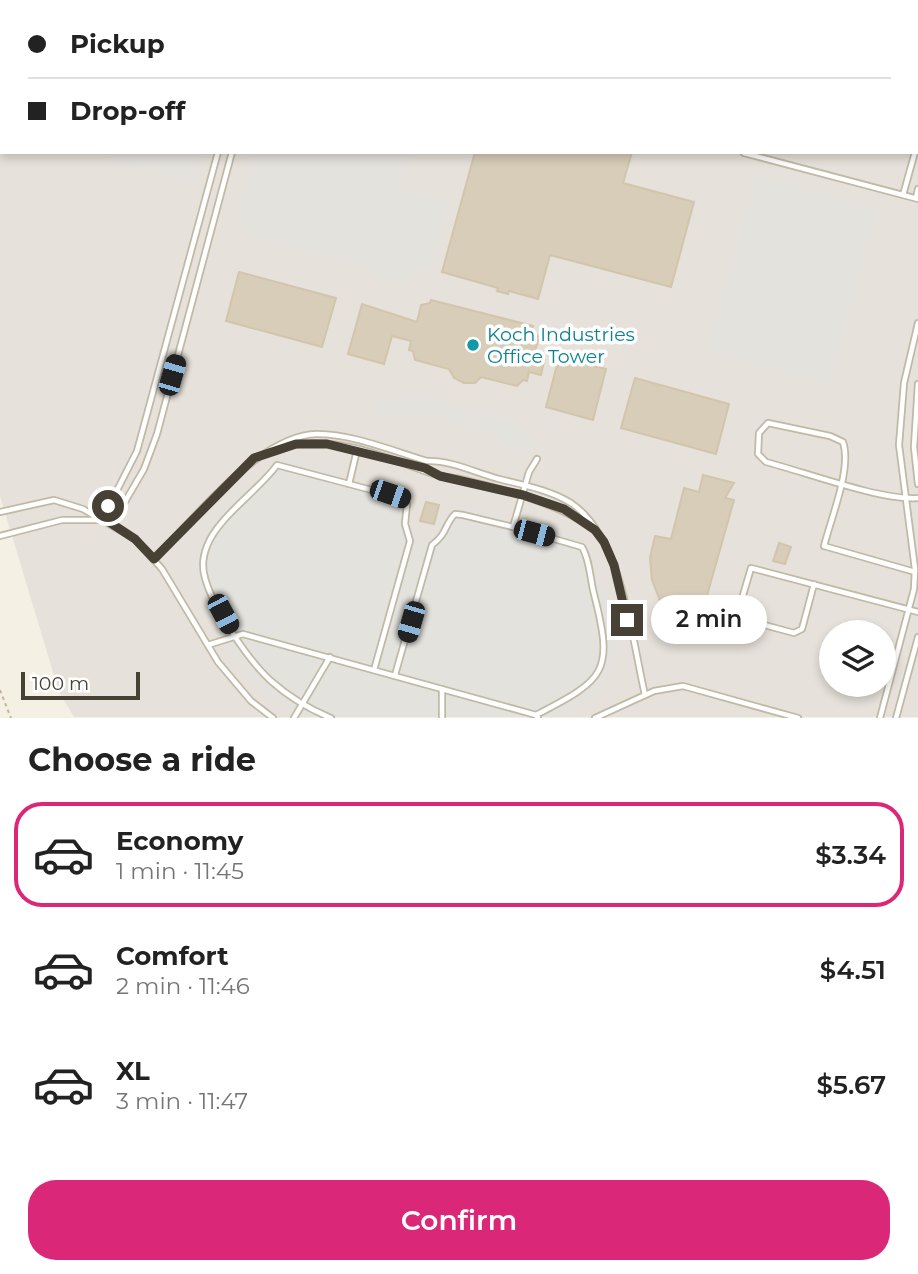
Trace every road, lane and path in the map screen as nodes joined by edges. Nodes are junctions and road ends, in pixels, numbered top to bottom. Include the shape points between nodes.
1 (217, 154) edge
2 (231, 154) edge
3 (748, 154) edge
4 (914, 154) edge
5 (918, 189) edge
6 (903, 195) junction
7 (917, 198) edge
8 (178, 303) junction
9 (190, 306) junction
10 (918, 323) edge
11 (918, 383) edge
12 (357, 450) junction
13 (264, 453) junction
14 (537, 459) dead end
15 (426, 460) junction
16 (425, 468) junction
17 (459, 468) junction
18 (456, 478) junction
19 (841, 482) junction
20 (349, 484) junction
21 (918, 484) edge
22 (525, 486) junction
23 (523, 495) junction
24 (918, 498) edge
25 (906, 499) junction
26 (0, 512) edge
27 (106, 520) junction
28 (513, 527) junction
29 (595, 530) junction
30 (0, 536) edge
31 (154, 559) junction
32 (915, 572) junction
33 (814, 584) junction
34 (910, 609) junction
35 (918, 611) edge
36 (235, 635) junction
37 (918, 637) edge
38 (208, 645) junction
39 (330, 657) junction
40 (374, 670) junction
41 (396, 676) junction
42 (442, 689) junction
43 (0, 690) edge
44 (645, 695) junction
45 (304, 704) junction
46 (535, 717) edge
47 (11, 718) edge
48 (273, 718) edge
49 (294, 718) edge
50 (331, 718) edge
51 (442, 718) edge
52 (596, 718) edge
53 (798, 718) edge
54 (880, 718) edge
55 (896, 718) edge

1 - 8 lane
2 - 9 lane
3 - 6 lane
4 - 6 lane
5 - 7 lane
6 - 7 lane
8 - 9 lane
8 - 27 lane via 137,451 108,506
9 - 27 lane via 150,455 119,512
10 - 25 lane via 900,408
11 - 21 lane via 914,447
12 - 13 lane via 311,442
12 - 16 lane
12 - 20 lane
13 - 15 lane via 284,440 328,435
13 - 31 lane
14 - 22 lane
15 - 16 lane
15 - 17 lane via 444,460
16 - 18 lane
17 - 18 lane
17 - 22 lane
18 - 23 lane
19 - 19 lane via 766,462 758,454 759,433 768,423 780,423 843,442 847,453
19 - 25 lane
19 - 32 lane via 824,546
20 - 36 lane via 277,465 216,531 202,566
20 - 40 lane via 405,499 407,504 405,524 410,541
22 - 23 lane
22 - 29 lane via 571,503
23 - 28 lane
23 - 29 lane via 564,509
24 - 25 lane
25 - 32 lane
26 - 27 lane via 54,500
27 - 30 lane via 62,520
27 - 31 lane via 135,539
28 - 41 lane via 463,515 450,519 445,535 432,545
28 - 46 lane via 582,547 605,641 604,658 589,684
29 - 44 lane via 614,565
31 - 38 lane
32 - 34 lane
33 - 33 lane via 751,568 738,612 742,619 794,632 802,629
33 - 34 lane
34 - 35 lane
34 - 54 lane
36 - 38 lane
36 - 39 lane
36 - 45 lane via 270,680
37 - 55 lane
38 - 48 lane via 251,701
39 - 40 lane
39 - 45 lane
40 - 41 lane
41 - 42 lane
42 - 46 lane
42 - 51 lane
43 - 47 path
44 - 52 lane
44 - 53 lane via 683,686
45 - 49 lane
45 - 50 lane

